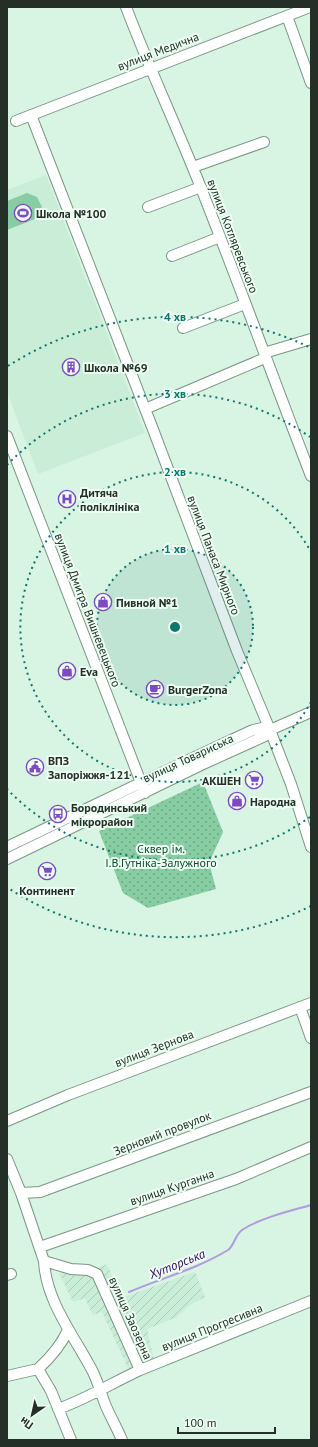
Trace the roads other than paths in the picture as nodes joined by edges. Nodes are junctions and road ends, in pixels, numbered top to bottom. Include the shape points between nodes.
1 (126, 7) edge
2 (310, 7) edge
3 (287, 16) junction
4 (149, 68) junction
5 (311, 83) edge
6 (31, 115) junction
7 (16, 121) dead end
8 (264, 142) dead end
9 (193, 167) junction
10 (201, 187) junction
11 (148, 207) dead end
12 (220, 237) junction
13 (172, 256) dead end
14 (245, 304) junction
15 (183, 328) dead end
16 (311, 339) edge
17 (264, 356) junction
18 (145, 409) junction
19 (7, 436) edge
20 (311, 476) edge
21 (311, 712) edge
22 (270, 730) junction
23 (139, 782) junction
24 (145, 793) junction
25 (120, 794) junction
26 (124, 804) junction
27 (7, 847) edge
28 (311, 847) edge
29 (7, 860) edge
30 (311, 1003) edge
31 (300, 1007) junction
32 (311, 1038) edge
33 (311, 1092) edge
34 (7, 1121) edge
35 (311, 1147) edge
36 (7, 1159) edge
37 (21, 1193) junction
38 (40, 1248) junction
39 (44, 1261) junction
40 (311, 1301) edge
41 (68, 1330) junction
42 (38, 1369) junction
43 (140, 1370) junction
44 (7, 1376) edge
45 (100, 1389) junction
46 (58, 1409) junction
47 (71, 1440) edge
48 (122, 1440) edge

1 - 4 street, вулиця Котляревського
2 - 3 street, вулиця Медична
3 - 4 street, вулиця Медична
3 - 5 street
4 - 6 street, вулиця Медична
4 - 9 street, вулиця Котляревського
6 - 7 street, вулиця Медична
6 - 18 street, вулиця Панаса Мирного
8 - 9 street
9 - 10 street, вулиця Котляревського
10 - 11 street
10 - 12 street, вулиця Котляревського
12 - 13 street
12 - 14 street, вулиця Котляревського
14 - 15 street
14 - 17 street, вулиця Котляревського
16 - 17 street
17 - 18 street
17 - 20 street, вулиця Котляревського
18 - 22 street, вулиця Панаса Мирного via 236,651
19 - 23 street, вулиця Дмитра Вишневецького
21 - 22 street, вулиця Товариська
22 - 23 street, вулиця Товариська via 253,730
22 - 24 street, вулиця Товариська via 265,736
22 - 28 street, вулиця Панаса Мирного
23 - 24 street, вулиця Дмитра Вишневецького
23 - 25 street, вулиця Товариська
24 - 26 street, вулиця Товариська
25 - 26 street via 127,796
25 - 27 street, вулиця Товариська
26 - 29 street, вулиця Товариська
30 - 31 street, вулиця Зернова
31 - 32 street
31 - 34 street, вулиця Зернова via 76,1092
33 - 37 street, Зерновий провулок via 40,1192
35 - 38 street, вулиця Курганна via 236,1179
36 - 37 street
37 - 38 street
38 - 39 street
39 - 41 street via 48,1282
39 - 43 street, вулиця Заозерна via 71,1270 88,1270 97,1274
40 - 43 street, вулиця Прогресивна
41 - 42 street via 54,1354
41 - 45 street via 84,1354
42 - 44 street
42 - 46 street
43 - 45 street, вулиця Прогресивна
45 - 46 street, вулиця Прогресивна via 86,1398
45 - 48 street
46 - 47 street

